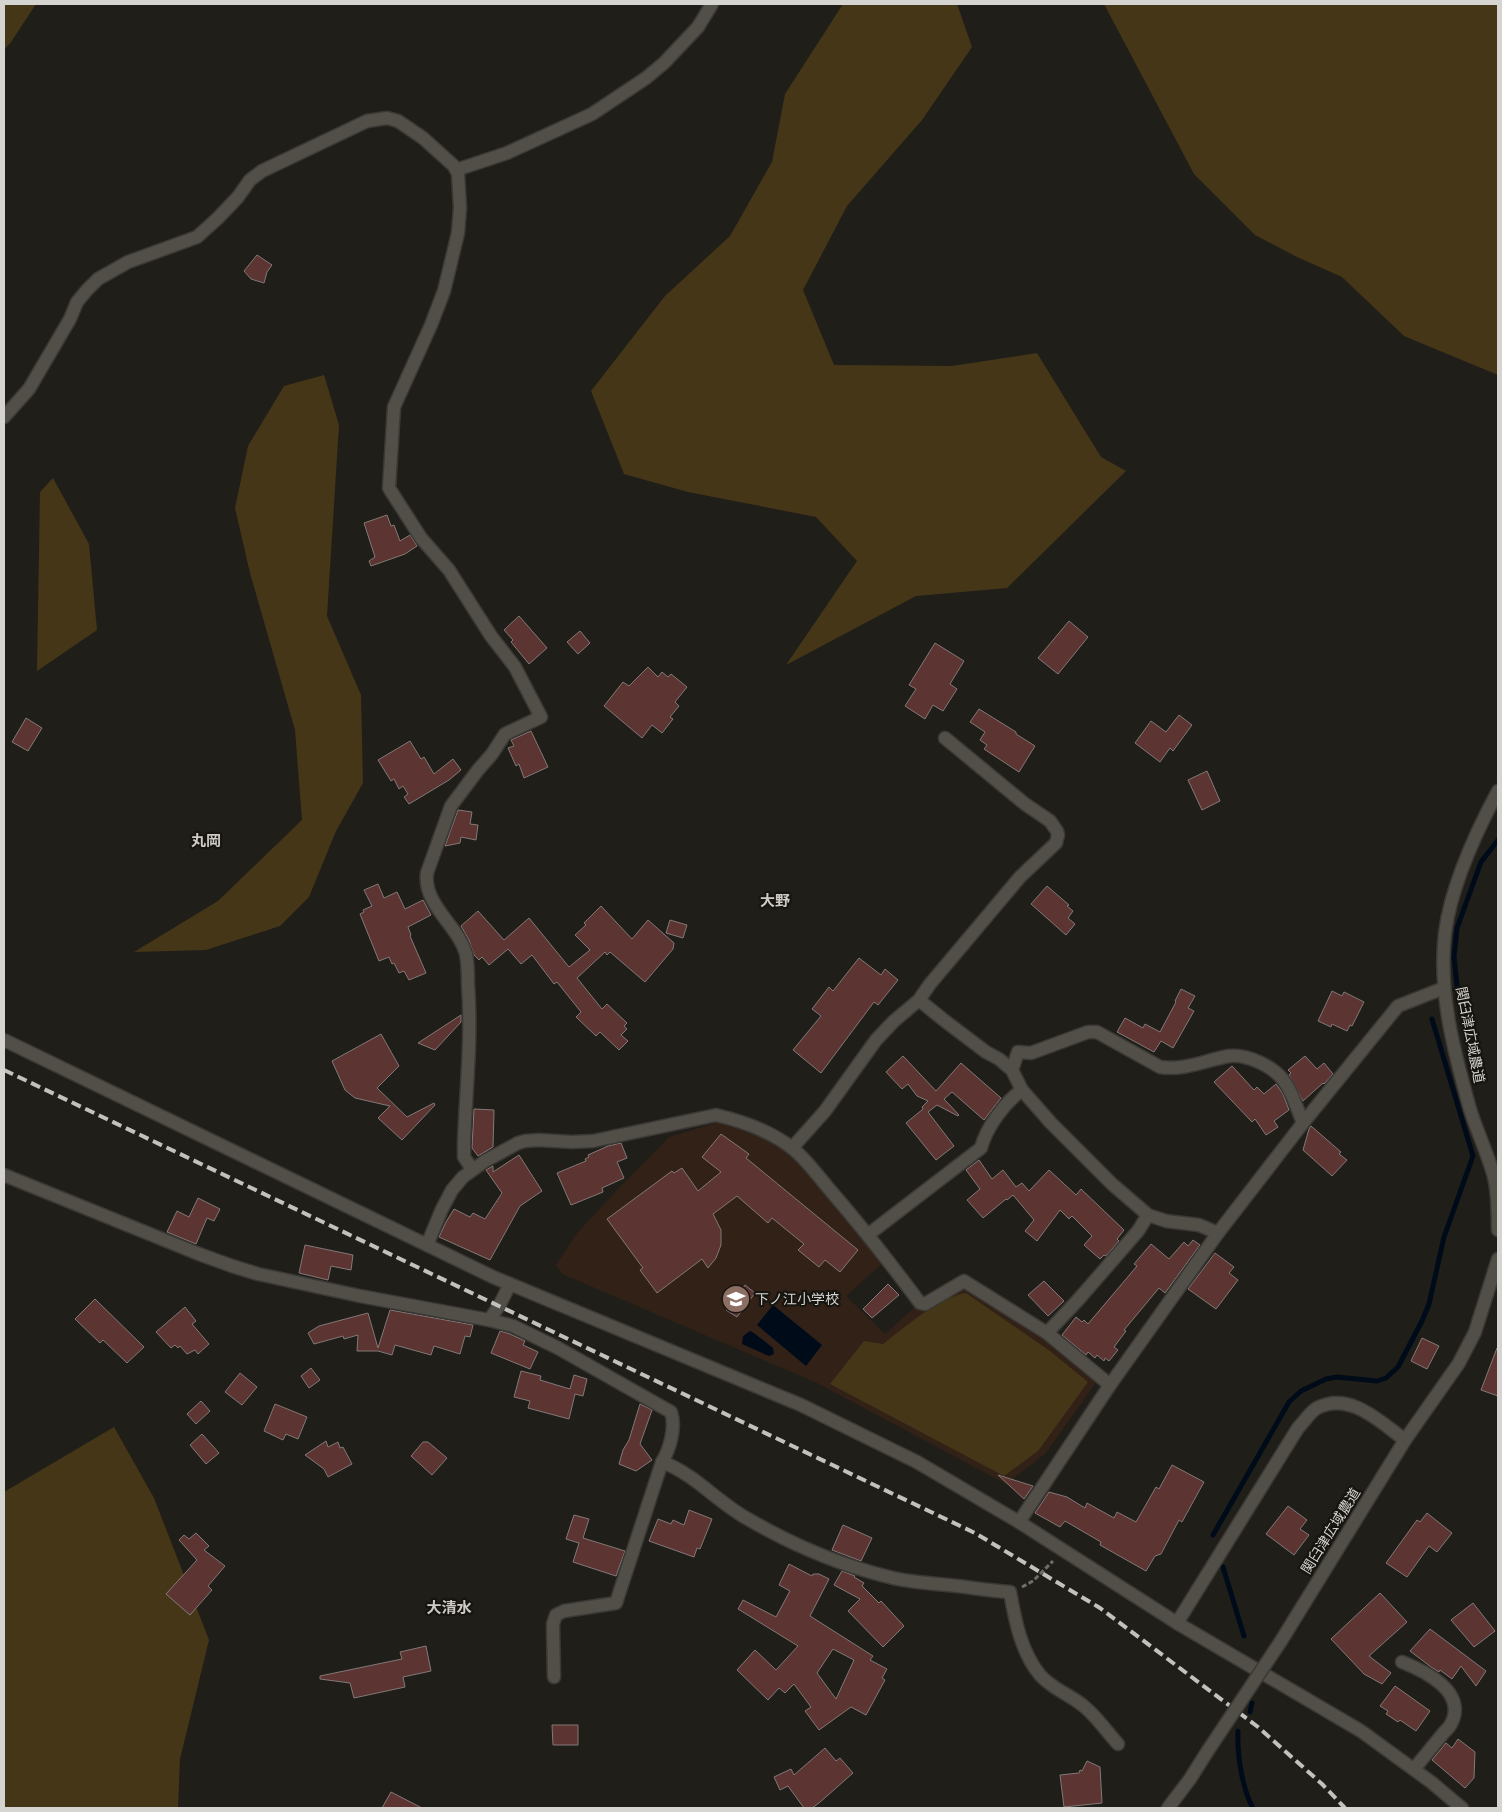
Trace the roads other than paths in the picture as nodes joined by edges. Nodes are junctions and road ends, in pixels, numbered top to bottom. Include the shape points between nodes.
1 (712, 4) edge
2 (456, 170) junction
3 (4, 417) edge
4 (945, 738) dead end
5 (1498, 791) edge
6 (1492, 815) edge
7 (1444, 988) junction
8 (920, 1000) junction
9 (4, 1040) edge
10 (1012, 1070) junction
11 (1022, 1090) junction
12 (1303, 1123) junction
13 (792, 1148) junction
14 (472, 1169) junction
15 (4, 1175) edge
16 (1148, 1215) junction
17 (1498, 1230) edge
18 (869, 1234) junction
19 (1218, 1234) junction
20 (427, 1245) junction
21 (1498, 1259) edge
22 (510, 1284) junction
23 (489, 1320) junction
24 (1047, 1333) junction
25 (1110, 1385) junction
26 (1404, 1440) junction
27 (662, 1462) junction
28 (1019, 1522) junction
29 (1177, 1623) junction
30 (1402, 1662) dead end
31 (554, 1677) dead end
32 (1118, 1744) dead end
33 (1414, 1769) junction
34 (1168, 1808) edge
35 (1462, 1808) edge

1 - 2 street via 698,28 664,64 592,114 507,153
2 - 3 street via 423,138 398,121 387,118 367,121 262,171 197,237 128,262 86,290 29,389
2 - 14 street via 460,208 458,233 444,291 394,407 389,488 421,538 449,570 515,667 541,717 505,734 456,797 427,873 430,895 466,954 470,1009 464,1157
4 - 8 street via 1025,804 1050,820 1058,835 1056,843 1020,877
5 - 6 street, 関臼津広域農道
6 - 7 street, 関臼津広域農道 via 1461,871 1451,905 1445,933
7 - 12 street via 1398,1006
7 - 17 street, 関臼津広域農道 via 1455,1051 1494,1178
8 - 10 street
8 - 13 street via 876,1040 826,1111
9 - 20 street
10 - 11 street
10 - 12 street via 1018,1052 1031,1053 1088,1032 1097,1032 1160,1067 1198,1065 1240,1056 1259,1061 1283,1079
11 - 16 street via 1112,1184
11 - 18 street via 1010,1099 984,1138 981,1148
12 - 19 street
13 - 14 street via 766,1132 716,1115 583,1142 524,1141
13 - 18 street
14 - 20 street via 452,1190
15 - 23 street via 199,1254 258,1274
16 - 19 street via 1199,1225
16 - 24 street via 1138,1231
18 - 24 street via 920,1303 925,1304 964,1281
19 - 25 street
20 - 22 street
21 - 26 street, 関臼津広域農道 via 1476,1332 1459,1363
22 - 23 street
22 - 28 street via 839,1422 917,1462
23 - 27 street via 531,1333 671,1412 673,1422 668,1453
24 - 25 street
25 - 28 street
26 - 29 street via 1358,1406 1335,1403 1315,1409 1298,1428
26 - 34 street, 関臼津広域農道, bridge via 1281,1641 1190,1780
27 - 31 street via 616,1603 556,1615 553,1624
27 - 32 street via 702,1485 746,1519 834,1559 889,1578 1010,1592 1016,1625 1040,1676 1083,1705
28 - 29 street
29 - 33 street via 1361,1731
30 - 33 street via 1445,1687 1453,1700 1455,1712 1451,1724
33 - 35 street

